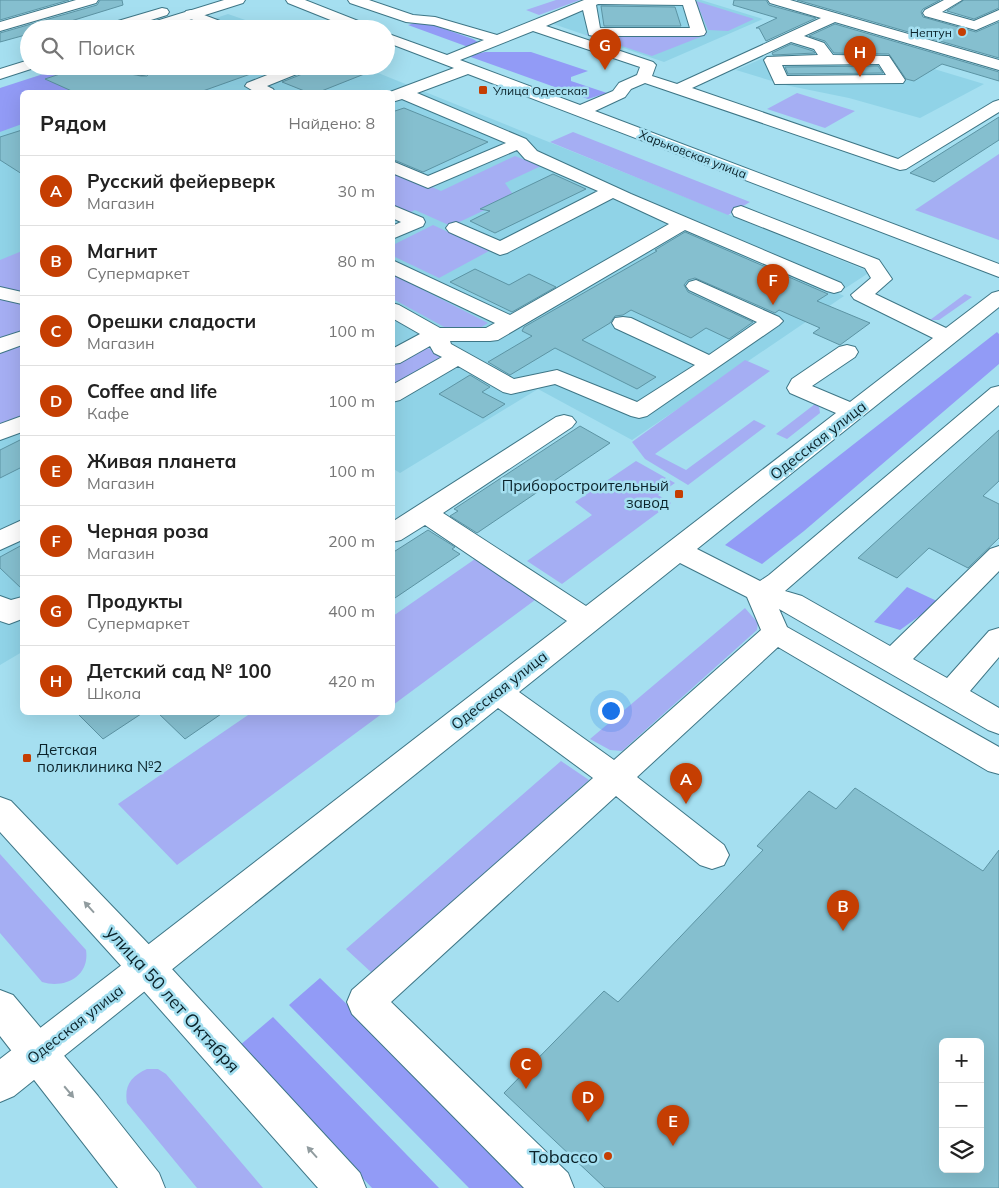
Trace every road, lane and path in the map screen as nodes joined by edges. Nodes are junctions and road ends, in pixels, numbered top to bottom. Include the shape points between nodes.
1 (91, 0) edge
2 (238, 0) edge
3 (293, 0) edge
4 (356, 0) edge
5 (775, 0) edge
6 (955, 0) edge
7 (594, 1) edge
8 (194, 4) edge
9 (428, 7) dead end
10 (999, 14) edge
11 (405, 17) junction
12 (834, 17) junction
13 (553, 18) junction
14 (592, 18) junction
15 (24, 20) edge
16 (142, 20) edge
17 (163, 20) edge
18 (216, 20) edge
19 (343, 20) edge
20 (20, 21) edge
21 (533, 26) junction
22 (0, 27) edge
23 (790, 38) junction
24 (395, 40) edge
25 (498, 40) junction
26 (20, 56) edge
27 (447, 60) junction
28 (828, 60) junction
29 (0, 62) edge
30 (999, 66) edge
31 (20, 68) edge
32 (469, 68) junction
33 (0, 74) edge
34 (281, 75) edge
35 (644, 78) junction
36 (678, 89) junction
37 (262, 90) edge
38 (397, 95) edge
39 (999, 105) edge
40 (581, 111) junction
41 (520, 143) junction
42 (395, 167) edge
43 (613, 191) junction
44 (395, 212) edge
45 (741, 212) dead end
46 (684, 223) junction
47 (456, 228) dead end
48 (395, 232) edge
49 (395, 267) edge
50 (999, 271) edge
51 (696, 286) dead end
52 (834, 287) dead end
53 (0, 293) edge
54 (999, 297) edge
55 (20, 298) edge
56 (395, 311) edge
57 (623, 322) dead end
58 (511, 323) junction
59 (436, 334) junction
60 (949, 337) junction
61 (20, 338) edge
62 (0, 346) edge
63 (847, 352) dead end
64 (395, 356) edge
65 (459, 357) junction
66 (711, 364) junction
67 (395, 393) edge
68 (999, 393) edge
69 (854, 412) junction
70 (564, 422) dead end
71 (20, 424) edge
72 (0, 433) edge
73 (425, 513) junction
74 (20, 530) edge
75 (395, 532) edge
76 (0, 541) edge
77 (678, 550) junction
78 (999, 555) edge
79 (759, 594) junction
80 (0, 606) edge
81 (20, 608) edge
82 (588, 621) junction
83 (776, 633) junction
84 (999, 638) edge
85 (892, 662) junction
86 (498, 692) junction
87 (950, 694) junction
88 (999, 722) edge
89 (999, 762) edge
90 (614, 777) junction
91 (0, 810) edge
92 (712, 855) dead end
93 (146, 968) junction
94 (0, 1007) edge
95 (38, 1054) junction
96 (0, 1084) edge
97 (144, 1188) edge
98 (345, 1188) edge
99 (552, 1188) edge

1 - 15 street
2 - 8 street
3 - 19 street
4 - 11 street
5 - 12 street
6 - 10 street via 930,12 976,26
7 - 13 street
7 - 14 street
7 - 14 street via 689,1 700,32 594,32
8 - 16 street
8 - 17 street
8 - 18 street
9 - 11 street
11 - 25 street via 435,20
12 - 23 street
12 - 30 street
13 - 14 street
13 - 21 street
20 - 22 street
21 - 25 street
21 - 35 street via 648,66
23 - 28 street via 819,46
23 - 36 street
24 - 27 street, Харьковская улица
25 - 27 street
26 - 29 street
27 - 32 street, Харьковская улица
28 - 28 street via 772,60 781,81 897,80 884,59
31 - 33 street
32 - 38 street
32 - 40 street, Харьковская улица
34 - 37 street via 253,86
35 - 36 street
35 - 40 street
36 - 39 street via 900,165
38 - 41 street
40 - 50 street, Харьковская улица
41 - 42 street via 428,183
41 - 43 street via 531,155
43 - 46 street
43 - 47 street via 500,249
44 - 48 street via 416,222
45 - 60 street via 872,264 882,279 861,295
46 - 52 street
46 - 58 street
49 - 58 street
51 - 66 street via 772,321
53 - 55 street
54 - 60 street, Одесская улица
56 - 59 street
57 - 66 street
58 - 59 street via 490,335
59 - 64 street
59 - 65 street via 442,348
60 - 69 street, Одесская улица
61 - 62 street
63 - 69 street via 798,388
65 - 66 street via 511,387 557,377 639,411
65 - 67 street
68 - 79 street via 779,582
69 - 77 street, Одесская улица
70 - 73 street
71 - 72 street
73 - 75 street
73 - 82 street
74 - 76 street
77 - 79 street
77 - 82 street, Одесская улица
78 - 85 street
79 - 83 street
79 - 85 street via 792,603
80 - 81 street via 9,614
82 - 86 street, Одесская улица
83 - 89 street
83 - 90 street
84 - 87 street
85 - 87 street
86 - 90 street
86 - 93 street, Одесская улица
87 - 88 street
90 - 92 street
90 - 99 street via 365,1002
93 -> 91 street, улица 50 лет Октября
93 - 95 street, Одесская улица
98 -> 93 street, улица 50 лет Октября
94 - 95 street
95 - 96 street, Одесская улица
95 -> 97 street

